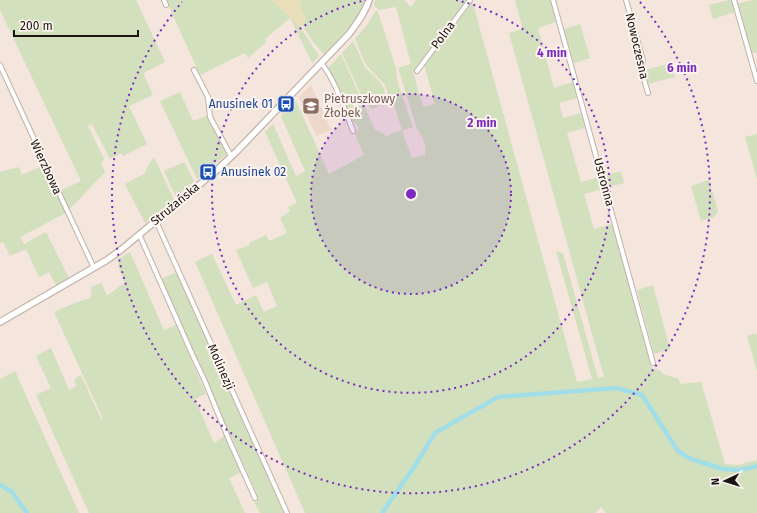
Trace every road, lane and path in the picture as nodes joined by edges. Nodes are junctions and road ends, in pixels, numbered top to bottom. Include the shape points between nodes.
1 (164, 0) edge
2 (369, 0) edge
3 (470, 0) edge
4 (553, 0) edge
5 (626, 0) edge
6 (734, 0) edge
7 (166, 5) dead end
8 (321, 63) junction
9 (0, 65) edge
10 (194, 70) dead end
11 (416, 70) dead end
12 (757, 81) edge
13 (648, 93) dead end
14 (353, 131) dead end
15 (231, 156) junction
16 (156, 221) junction
17 (139, 234) junction
18 (94, 268) junction
19 (0, 322) edge
20 (653, 363) dead end
21 (255, 498) dead end
22 (286, 513) edge

1 - 7 street
2 - 8 main road, Strużańska via 349,34
3 - 11 street, Polna
4 - 20 street, Ustronna
5 - 13 street, Nowoczesna via 643,60 643,76
6 - 12 street
8 - 14 street via 336,89
8 - 15 main road, Strużańska
9 - 18 street, Wierzbowa
10 - 15 street via 208,97 210,117
15 - 16 main road, Strużańska
16 - 17 main road, Strużańska
16 - 22 street, Molinezji
17 - 18 main road, Strużańska
17 - 21 street
18 - 19 main road, Strużańska

